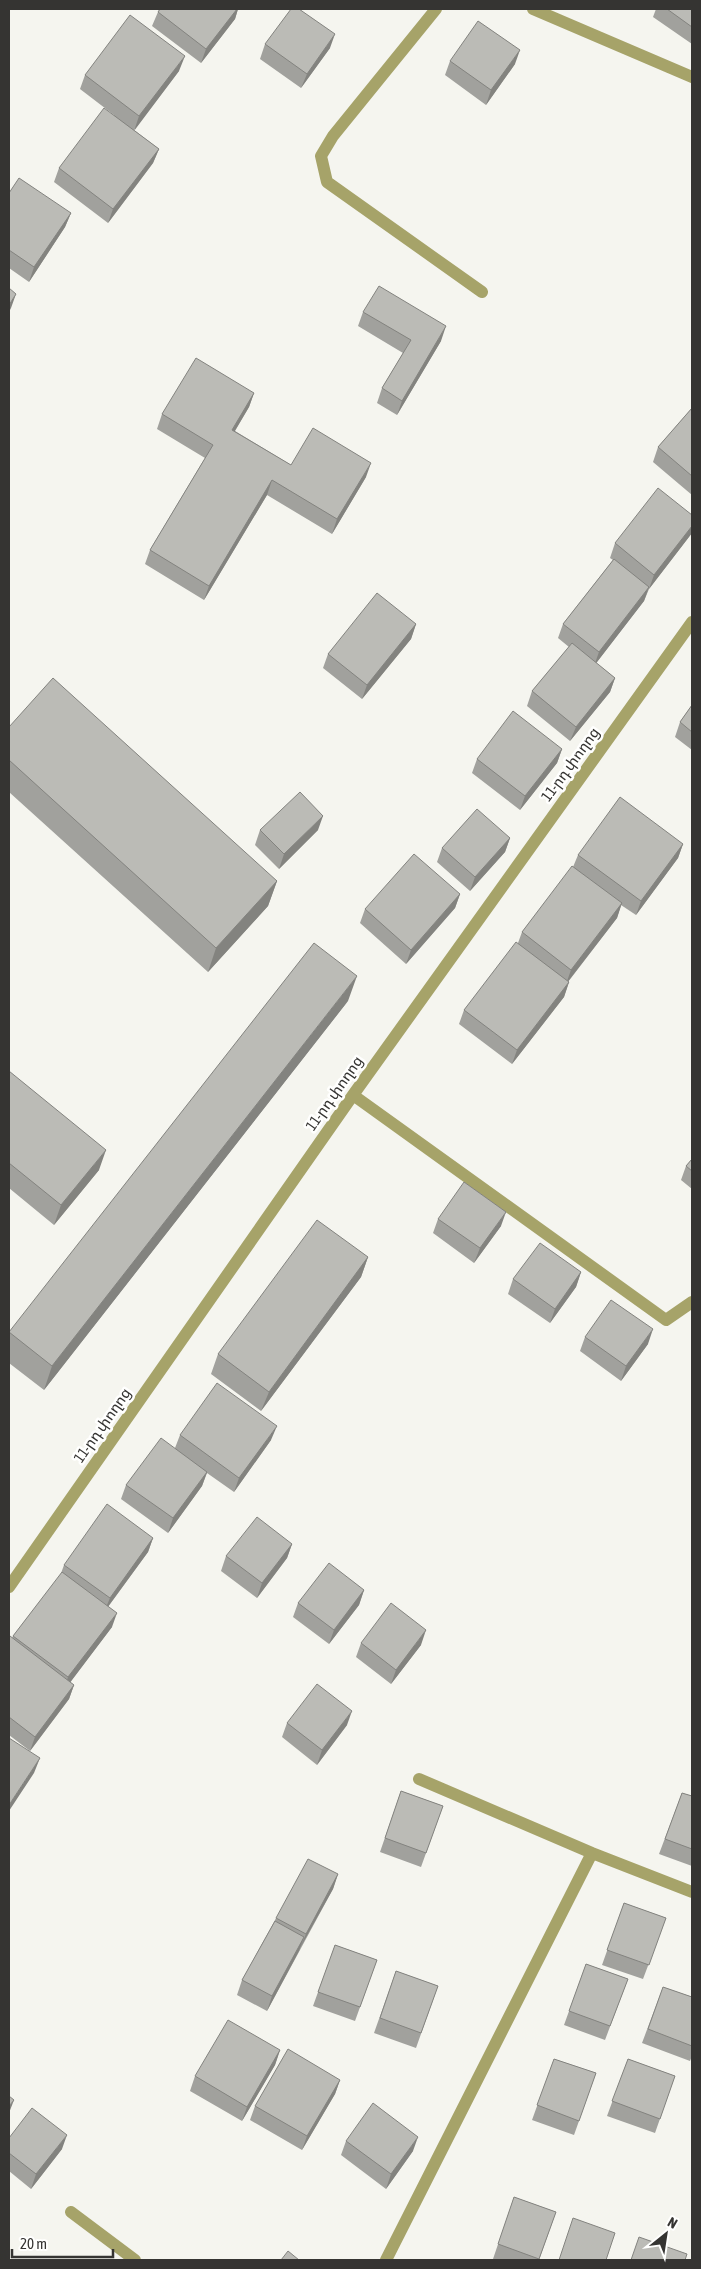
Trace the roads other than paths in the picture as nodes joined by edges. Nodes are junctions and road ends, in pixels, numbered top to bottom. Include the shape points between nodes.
1 (436, 9) edge
2 (532, 9) edge
3 (692, 76) edge
4 (482, 292) dead end
5 (692, 622) edge
6 (353, 1095) junction
7 (692, 1302) edge
8 (9, 1587) edge
9 (419, 1779) dead end
10 (592, 1853) junction
11 (692, 1892) edge
12 (71, 2212) dead end
13 (134, 2260) edge
14 (386, 2260) edge

1 - 4 street via 333,136 321,156 326,182
2 - 3 street
5 - 6 street, 11-րդ փողոց
6 - 7 street via 666,1320
6 - 8 street, 11-րդ փողոց
9 - 10 street
10 - 11 street
10 - 14 street
12 - 13 street

